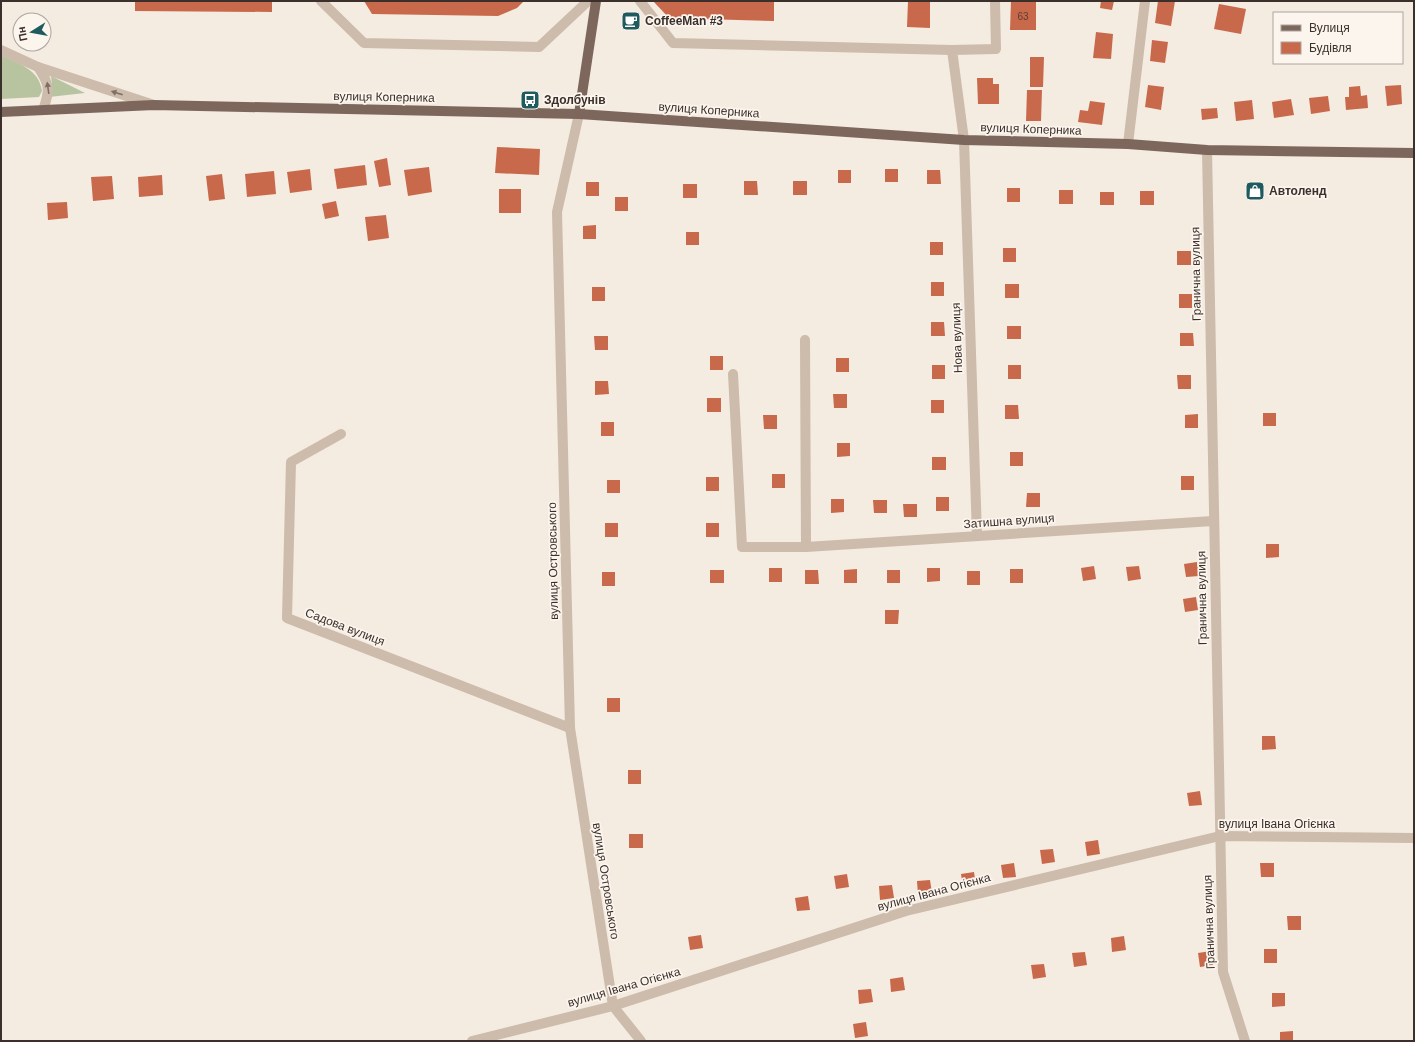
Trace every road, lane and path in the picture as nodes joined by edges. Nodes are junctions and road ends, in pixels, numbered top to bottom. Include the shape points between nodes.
1 (321, 1) edge
2 (588, 1) edge
3 (596, 1) edge
4 (640, 1) edge
5 (995, 1) edge
6 (1145, 1) edge
7 (1, 50) edge
8 (952, 50) junction
9 (38, 67) junction
10 (154, 105) junction
11 (43, 110) junction
12 (1, 112) edge
13 (579, 114) junction
14 (964, 140) junction
15 (1128, 144) junction
16 (1207, 150) junction
17 (1414, 153) edge
18 (805, 340) dead end
19 (733, 374) dead end
20 (341, 434) dead end
21 (1213, 521) junction
22 (977, 536) junction
23 (806, 547) junction
24 (570, 728) junction
25 (1220, 836) junction
26 (1414, 838) edge
27 (613, 1006) junction
28 (472, 1041) edge
29 (640, 1041) edge
30 (1245, 1041) edge

1 - 2 street via 364,43 539,47
3 - 13 main road
4 - 8 street via 673,43
5 - 8 street via 996,49
6 - 15 street
7 - 9 street
8 - 14 street, Нова вулиця
10 -> 9 street
11 -> 9 street via 49,94 47,79
10 - 11 main road, вулиця Коперника
10 - 13 main road, вулиця Коперника
11 - 12 main road, вулиця Коперника
13 - 14 main road, вулиця Коперника
13 - 24 street, вулиця Островського via 557,212
14 - 15 main road, вулиця Коперника
14 - 22 street, Нова вулиця
15 - 16 main road, вулиця Коперника
16 - 17 main road, вулиця Коперника
16 - 21 street, Гранична вулиця
18 - 23 street
19 - 23 street, Затишна вулиця via 742,547
20 - 24 street, Садова вулиця via 291,462 287,618
21 - 22 street, Затишна вулиця
21 - 25 street, Гранична вулиця
22 - 23 street, Затишна вулиця
24 - 27 street, вулиця Островського
25 - 26 street, вулиця Івана Огієнка
25 - 27 street, вулиця Івана Огієнка via 906,911
25 - 30 street, Гранична вулиця via 1223,972
27 - 28 street, вулиця Івана Огієнка
27 - 29 street

